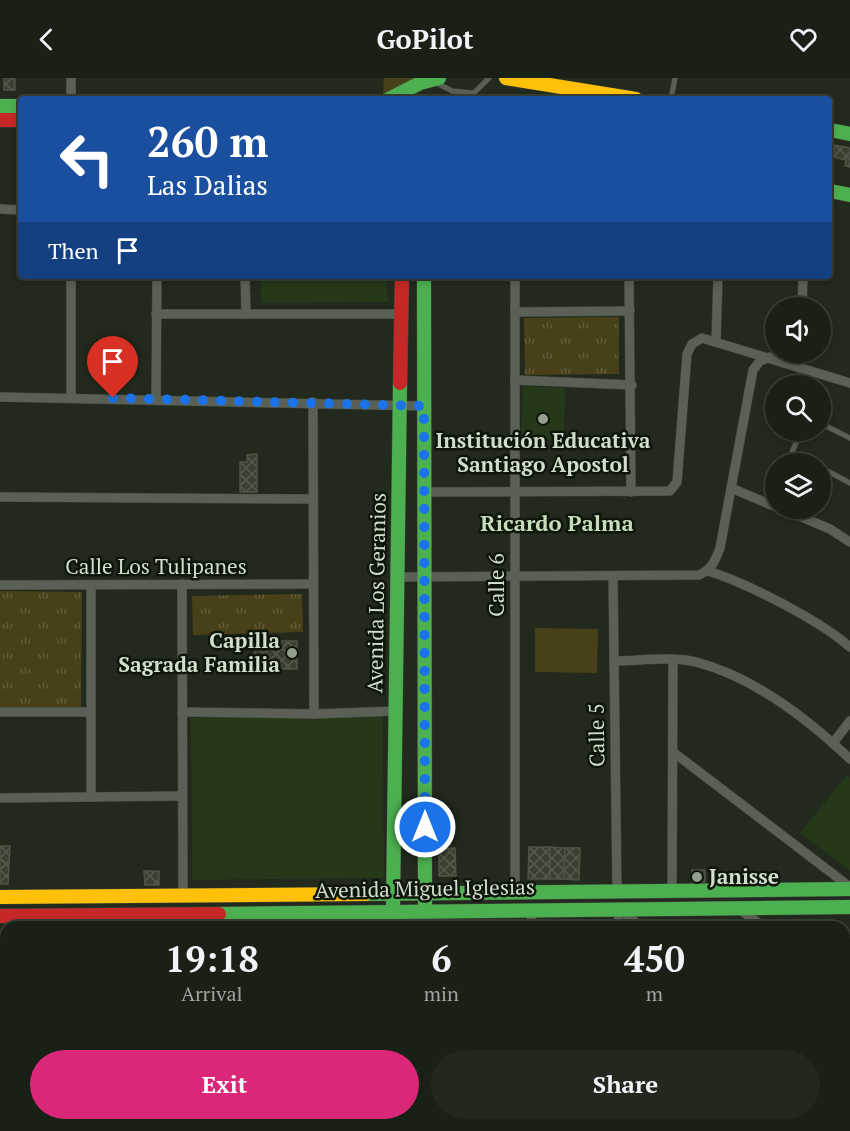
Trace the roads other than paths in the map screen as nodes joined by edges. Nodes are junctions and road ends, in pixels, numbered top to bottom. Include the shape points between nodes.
1 (71, 78) edge
2 (489, 78) edge
3 (506, 78) edge
4 (675, 78) edge
5 (429, 81) edge
6 (474, 93) junction
7 (404, 95) edge
8 (71, 96) edge
9 (423, 96) edge
10 (473, 96) edge
11 (617, 96) edge
12 (672, 96) edge
13 (0, 106) edge
14 (18, 106) edge
15 (0, 120) edge
16 (18, 120) edge
17 (832, 130) edge
18 (850, 134) edge
19 (832, 191) edge
20 (850, 195) edge
21 (0, 209) edge
22 (18, 210) edge
23 (71, 279) edge
24 (156, 279) edge
25 (245, 279) edge
26 (402, 279) edge
27 (424, 279) edge
28 (515, 279) edge
29 (629, 279) edge
30 (718, 279) edge
31 (803, 279) edge
32 (802, 297) edge
33 (630, 311) junction
34 (515, 312) junction
35 (156, 314) junction
36 (246, 314) junction
37 (401, 314) junction
38 (716, 342) junction
39 (765, 356) edge
40 (765, 359) edge
41 (787, 363) edge
42 (801, 363) edge
43 (801, 368) junction
44 (515, 380) junction
45 (850, 383) edge
46 (632, 385) junction
47 (0, 397) edge
48 (71, 397) junction
49 (156, 399) junction
50 (313, 402) junction
51 (400, 405) junction
52 (424, 406) junction
53 (831, 428) edge
54 (850, 438) edge
55 (831, 473) edge
56 (850, 483) edge
57 (731, 488) junction
58 (515, 491) junction
59 (424, 492) junction
60 (631, 492) junction
61 (0, 497) edge
62 (312, 499) junction
63 (765, 502) edge
64 (806, 519) edge
65 (850, 542) edge
66 (708, 571) junction
67 (613, 576) junction
68 (398, 577) junction
69 (425, 577) junction
70 (515, 578) junction
71 (182, 584) junction
72 (313, 584) junction
73 (0, 585) edge
74 (91, 585) junction
75 (850, 647) edge
76 (673, 660) junction
77 (614, 661) junction
78 (396, 711) junction
79 (0, 712) edge
80 (91, 712) junction
81 (182, 712) junction
82 (314, 714) junction
83 (850, 721) edge
84 (833, 743) junction
85 (673, 752) junction
86 (850, 759) edge
87 (182, 796) junction
88 (91, 797) junction
89 (0, 798) edge
90 (850, 888) edge
91 (672, 892) junction
92 (617, 893) junction
93 (516, 894) junction
94 (393, 895) junction
95 (425, 895) junction
96 (0, 897) edge
97 (183, 897) junction
98 (850, 906) edge
99 (736, 907) junction
100 (532, 909) junction
101 (619, 909) junction
102 (393, 910) junction
103 (425, 910) junction
104 (347, 911) junction
105 (0, 916) edge
106 (72, 921) edge
107 (348, 921) edge
108 (531, 921) edge
109 (618, 921) edge
110 (634, 921) edge
111 (756, 921) edge

1 - 8 street
2 - 6 lane
3 - 11 main road
4 - 12 lane
5 - 6 lane via 452,94
5 - 7 main road
5 - 9 main road
6 - 10 lane
13 - 14 main road
15 - 16 main road
17 - 18 main road
19 - 20 main road
21 - 22 street
23 - 48 street
24 - 35 street
25 - 36 street
26 - 37 main road, Avenida Los Geranios
27 - 52 main road
28 - 34 street, Calle 6
29 - 33 street
30 - 38 street
31 - 32 street
33 - 34 street
33 - 46 street
34 - 44 street, Calle 6
35 - 36 street
35 - 49 street
36 - 37 street
37 - 51 main road, Avenida Los Geranios
38 - 39 street
38 - 60 street via 702,338 692,344 687,354 676,485 670,491
40 - 57 street via 753,370
41 - 43 street
42 - 43 street
43 - 45 street
44 - 46 street
44 - 58 street, Calle 6
46 - 60 street
47 - 48 street
48 - 49 street
49 - 50 street
50 - 51 street
50 - 62 street
51 - 52 street
51 - 68 main road, Avenida Los Geranios
52 - 59 main road
53 - 54 lane
55 - 56 lane
57 - 63 street
57 - 66 street via 720,548
58 - 59 street
58 - 60 street
58 - 70 street, Calle 6
59 - 69 main road
61 - 62 street
62 - 72 street
64 - 65 street
66 - 67 street via 699,575
66 - 75 street via 750,588 836,635
67 - 70 street
67 - 77 street, Calle 5
68 - 69 street
68 - 78 main road, Avenida Los Geranios
69 - 70 street
69 - 95 main road
70 - 93 street, Calle 6
71 - 72 street, Calle Los Tulipanes
71 - 74 street, Calle Los Tulipanes
71 - 81 street
72 - 82 street
73 - 74 street, Calle Los Tulipanes
74 - 80 street
76 - 77 street
76 - 84 street via 696,662 743,681 787,707
76 - 85 street
77 - 92 street, Calle 5
78 - 82 street
78 - 94 main road, Avenida Los Geranios
79 - 80 street
80 - 88 street
81 - 82 street
81 - 87 street
83 - 84 street
84 - 86 street
85 - 90 street
85 - 91 street
87 - 88 street
87 - 97 street
88 - 89 street
90 - 91 main road, Avenida Miguel Iglesias
91 - 92 main road, Avenida Miguel Iglesias
92 - 93 main road, Avenida Miguel Iglesias
93 - 95 main road, Avenida Miguel Iglesias
94 - 95 main road, Avenida Miguel Iglesias
94 - 97 main road, Avenida Miguel Iglesias
94 - 102 main road, Avenida Los Geranios
95 - 103 main road
96 - 97 main road, Avenida Miguel Iglesias
98 - 99 main road, Avenida Miguel Iglesias
99 - 101 main road, Avenida Miguel Iglesias
99 - 111 street
100 - 101 main road, Avenida Miguel Iglesias
100 - 103 main road, Avenida Miguel Iglesias
100 - 108 street
101 - 109 street
101 - 110 street
102 - 103 main road, Avenida Miguel Iglesias
102 - 104 main road, Avenida Miguel Iglesias
104 - 106 main road, Avenida Miguel Iglesias
104 - 107 street
105 - 106 main road, Avenida Miguel Iglesias

